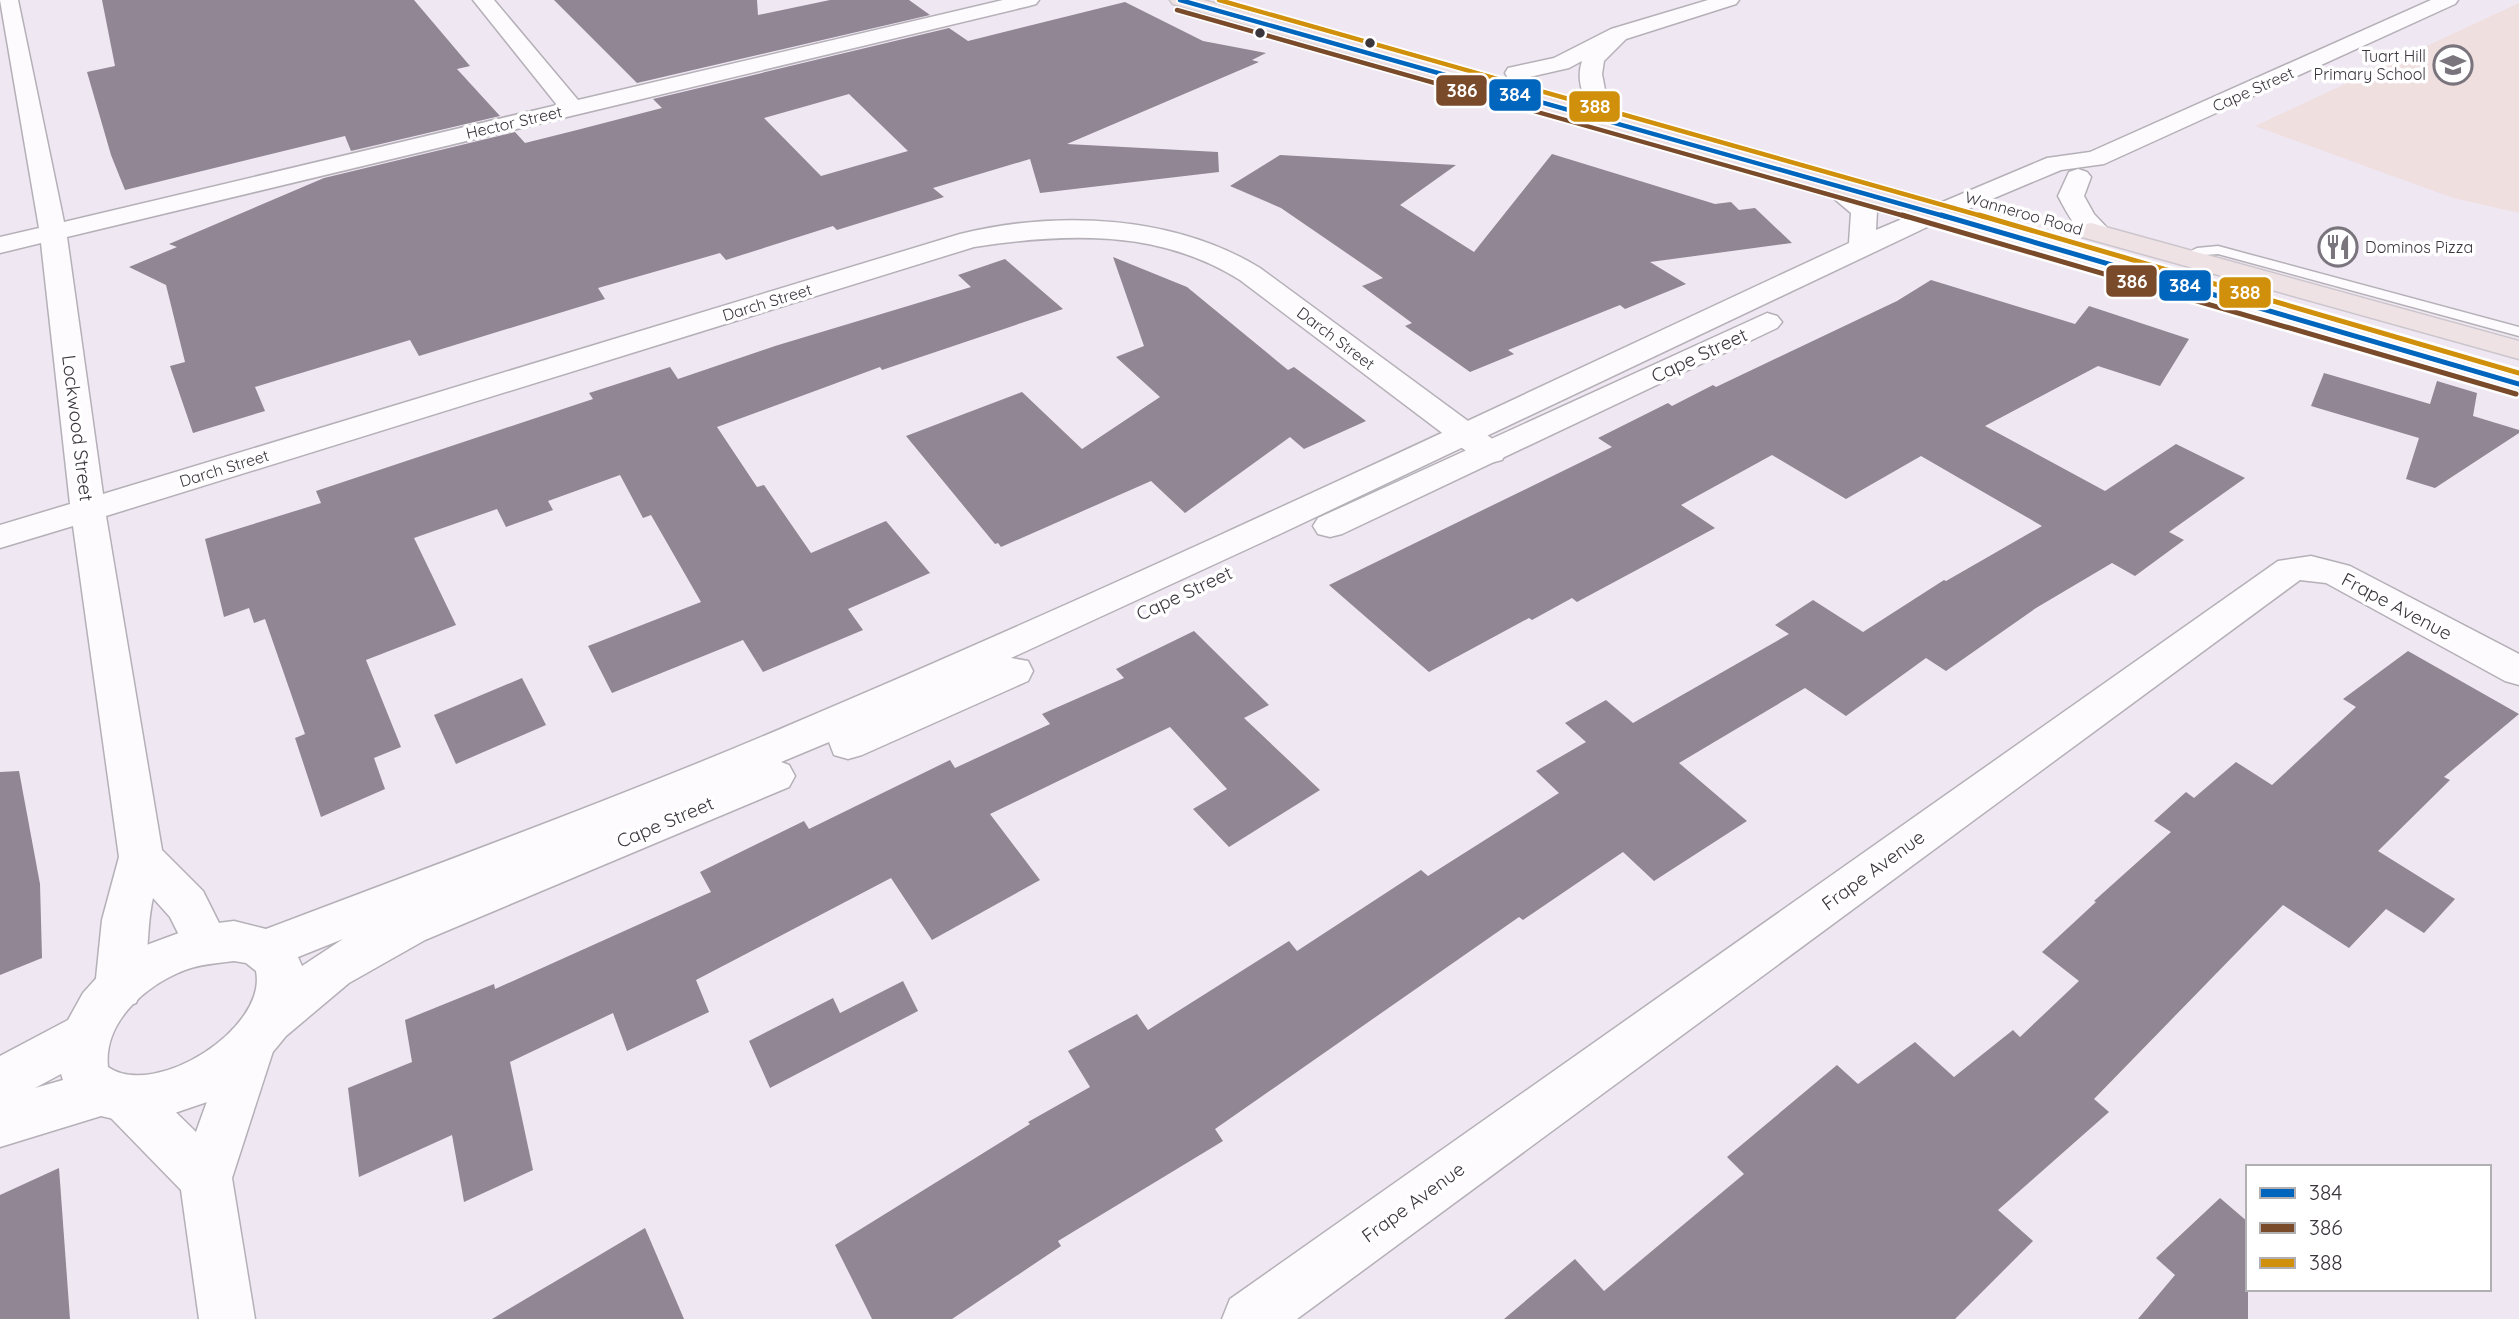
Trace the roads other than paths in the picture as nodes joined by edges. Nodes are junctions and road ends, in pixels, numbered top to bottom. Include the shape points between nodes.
1 (8, 0) edge
2 (483, 0) edge
3 (1029, 0) edge
4 (1180, 0) edge
5 (1255, 0) edge
6 (1729, 0) edge
7 (2448, 0) edge
8 (1619, 34) junction
9 (1516, 73) junction
10 (1595, 95) junction
11 (572, 108) junction
12 (2087, 168) junction
13 (1831, 185) junction
14 (2010, 208) junction
15 (1972, 211) junction
16 (1933, 214) junction
17 (52, 232) junction
18 (2100, 233) junction
19 (0, 245) edge
20 (1862, 247) junction
21 (2186, 257) junction
22 (2363, 306) junction
23 (2519, 332) edge
24 (2519, 350) edge
25 (2519, 365) edge
26 (2519, 384) edge
27 (1477, 444) junction
28 (88, 509) junction
29 (0, 537) edge
30 (2519, 671) edge
31 (141, 857) junction
32 (206, 943) junction
33 (265, 950) junction
34 (119, 988) junction
35 (260, 1032) junction
36 (84, 1036) junction
37 (0, 1082) edge
38 (115, 1096) junction
39 (0, 1123) edge
40 (206, 1178) junction
41 (227, 1319) edge
42 (1250, 1319) edge

1 - 17 street, Lockwood Street
2 - 11 street
3 - 11 street, Hector Street
4 - 13 highway, Wanneroo Road
5 - 9 highway, Wanneroo Road
6 - 8 street
7 - 12 street, Cape Street
8 - 9 street via 1561,63
8 - 10 street via 1592,63 1589,72
9 - 10 highway, Wanneroo Road
10 - 15 highway, Wanneroo Road
11 - 17 street, Hector Street
12 - 14 street, Cape Street
12 - 15 street, Cape Street via 2056,163
12 - 18 street via 2071,196 2083,218
13 - 16 highway, Wanneroo Road
13 - 20 street via 1864,211
14 - 15 street, Cape Street
14 - 18 highway, Wanneroo Road
15 - 16 highway, Wanneroo Road
15 - 26 highway, Wanneroo Road
15 - 27 street, Cape Street
16 - 20 street, Cape Street
17 - 19 street, Hector Street
17 - 28 street, Lockwood Street
18 - 21 highway, Wanneroo Road
20 - 27 street, Cape Street
21 - 22 highway, Wanneroo Road
21 - 23 lane, Wanneroo Road via 2218,250
22 - 24 highway, Wanneroo Road
22 - 25 highway
27 - 28 street, Darch Street via 1251,274 1219,255 1148,237 1058,228 970,240
27 - 33 street, Cape Street via 813,732
27 - 35 street, Cape Street via 903,721 410,926 332,969
28 - 29 street, Darch Street
28 - 31 street, Lockwood Street
30 - 42 street, Frape Avenue via 2336,574 2291,569
31 - 32 street via 187,904
31 - 34 street, Lockwood Street via 125,920
32 - 33 street via 234,941
32 - 34 street via 146,967
33 - 35 street via 282,973 281,996
34 - 36 street
35 - 38 street via 224,1067 191,1084 159,1096
35 - 40 street
36 - 37 street
36 - 38 street via 80,1060 86,1079
38 - 39 street
38 - 40 street
40 - 41 street

